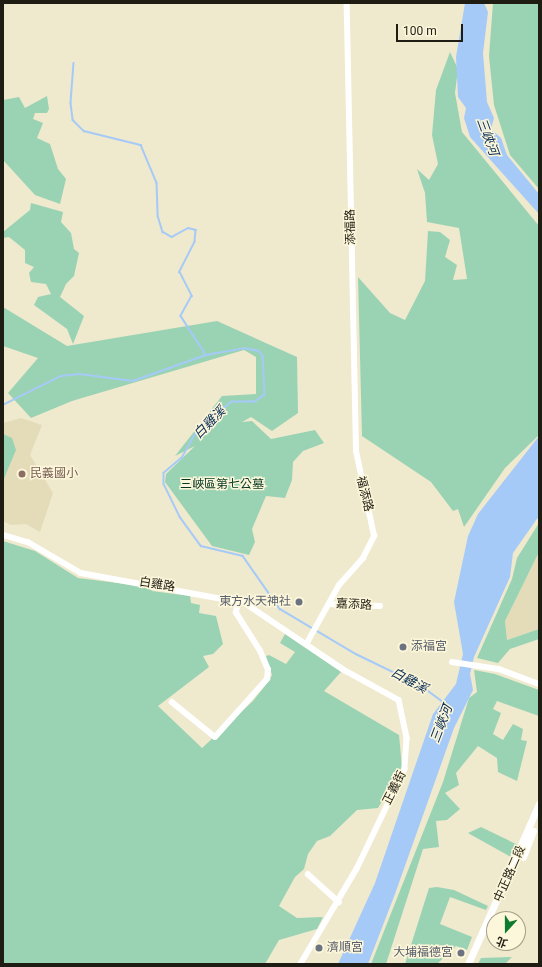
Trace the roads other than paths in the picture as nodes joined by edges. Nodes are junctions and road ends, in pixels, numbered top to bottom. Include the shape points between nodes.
1 (347, 3) edge
2 (356, 451) joint
3 (3, 535) edge
4 (238, 600) junction
5 (329, 604) junction
6 (380, 606) dead end
7 (307, 644) junction
8 (452, 662) dead end
9 (539, 684) edge
10 (172, 702) dead end
11 (539, 804) edge
12 (539, 817) edge
13 (308, 874) dead end
14 (339, 902) junction
15 (301, 964) edge
16 (468, 964) edge
17 (473, 964) edge

1 - 2 street, 添福路
2 - 5 street, 福添路 via 374,536 363,558 340,585
3 - 4 street, 白雞路 via 28,542 81,573
4 - 7 street, 白雞路
4 - 10 street via 236,613 260,651 268,670 267,678 215,737
5 - 6 street, 嘉添路
5 - 7 street
7 - 14 street, 正義街 via 346,671 395,696 403,711 407,738 405,769
8 - 9 street via 494,669
11 - 16 main road, 中正路二段
12 - 17 main road, 中正路二段
13 - 14 street
14 - 15 street, 正義街

